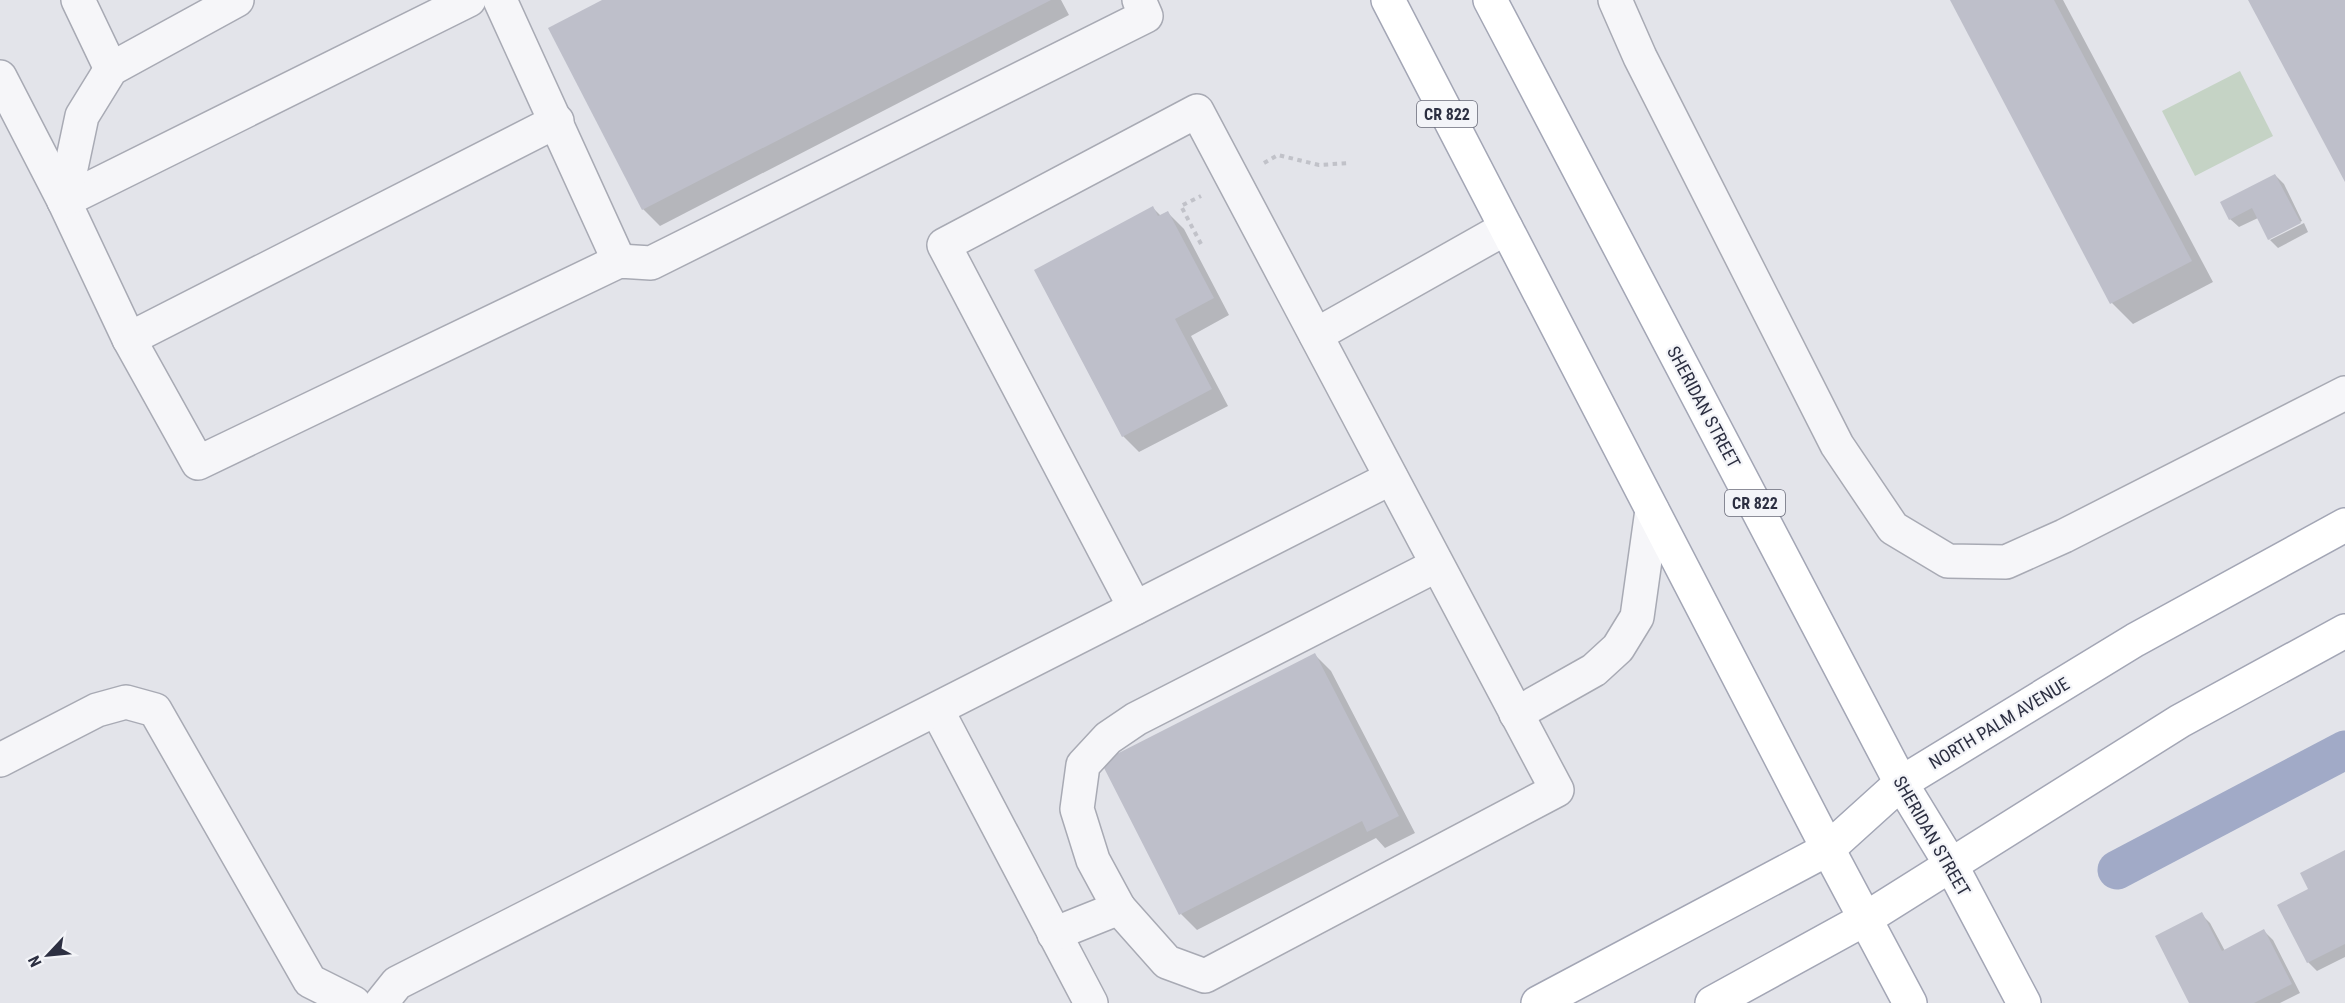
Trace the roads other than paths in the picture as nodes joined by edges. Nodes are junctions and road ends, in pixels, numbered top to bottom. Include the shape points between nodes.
1 (78, 0) edge
2 (237, 0) edge
3 (469, 0) edge
4 (500, 0) edge
5 (1139, 0) edge
6 (1388, 0) edge
7 (1491, 0) edge
8 (1615, 0) edge
9 (111, 69) junction
10 (0, 77) edge
11 (556, 121) junction
12 (64, 201) junction
13 (1506, 228) junction
14 (619, 261) junction
15 (1316, 335) junction
16 (129, 339) junction
17 (2345, 393) edge
18 (1391, 478) junction
19 (1652, 510) junction
20 (2345, 525) edge
21 (1437, 565) junction
22 (1136, 608) junction
23 (2345, 631) edge
24 (937, 710) junction
25 (1516, 714) junction
26 (0, 760) edge
27 (1901, 783) junction
28 (1828, 849) junction
29 (1951, 865) junction
30 (1119, 908) junction
31 (1865, 919) junction
32 (1054, 934) junction
33 (354, 1003) edge
34 (381, 1003) edge
35 (1090, 1003) edge
36 (1538, 1003) edge
37 (1712, 1003) edge
38 (1910, 1003) edge
39 (2024, 1003) edge

1 - 9 lane
2 - 9 lane
3 - 12 lane
4 - 11 lane
5 - 14 lane via 1146,16 651,263
6 - 13 main road, CR 822
7 - 27 main road, SHERIDAN STREET / CR 822
8 - 17 lane via 1640,57 1837,446 1893,528 1948,561 2006,562
9 - 12 lane via 82,116
10 - 12 lane
11 - 14 lane
11 - 16 lane
12 - 16 lane
13 - 15 lane
13 - 19 main road, CR 822
14 - 16 lane via 198,463
15 - 18 lane
15 - 22 lane via 1197,111 944,245
18 - 21 lane
18 - 22 lane
19 - 25 lane via 1637,617 1618,648 1594,670
19 - 28 main road, CR 822
20 - 27 main road, NORTH PALM AVENUE via 2135,640
21 - 25 lane
21 - 30 lane via 1108,738 1083,765 1077,810 1093,860
22 - 24 lane
23 - 29 main road via 2181,721
24 - 32 lane
24 - 34 lane via 397,983
25 - 30 lane via 1557,790 1205,976 1167,962
26 - 33 lane via 97,710 126,702 155,710 310,981
27 - 28 main road, NORTH PALM AVENUE
27 - 29 main road, SHERIDAN STREET / CR 822
28 - 31 main road, CR 822
28 - 36 main road, NORTH PALM AVENUE
29 - 31 main road
29 - 39 main road, SHERIDAN STREET / CR 822
30 - 32 lane
31 - 37 main road
31 - 38 main road, CR 822
32 - 35 lane

